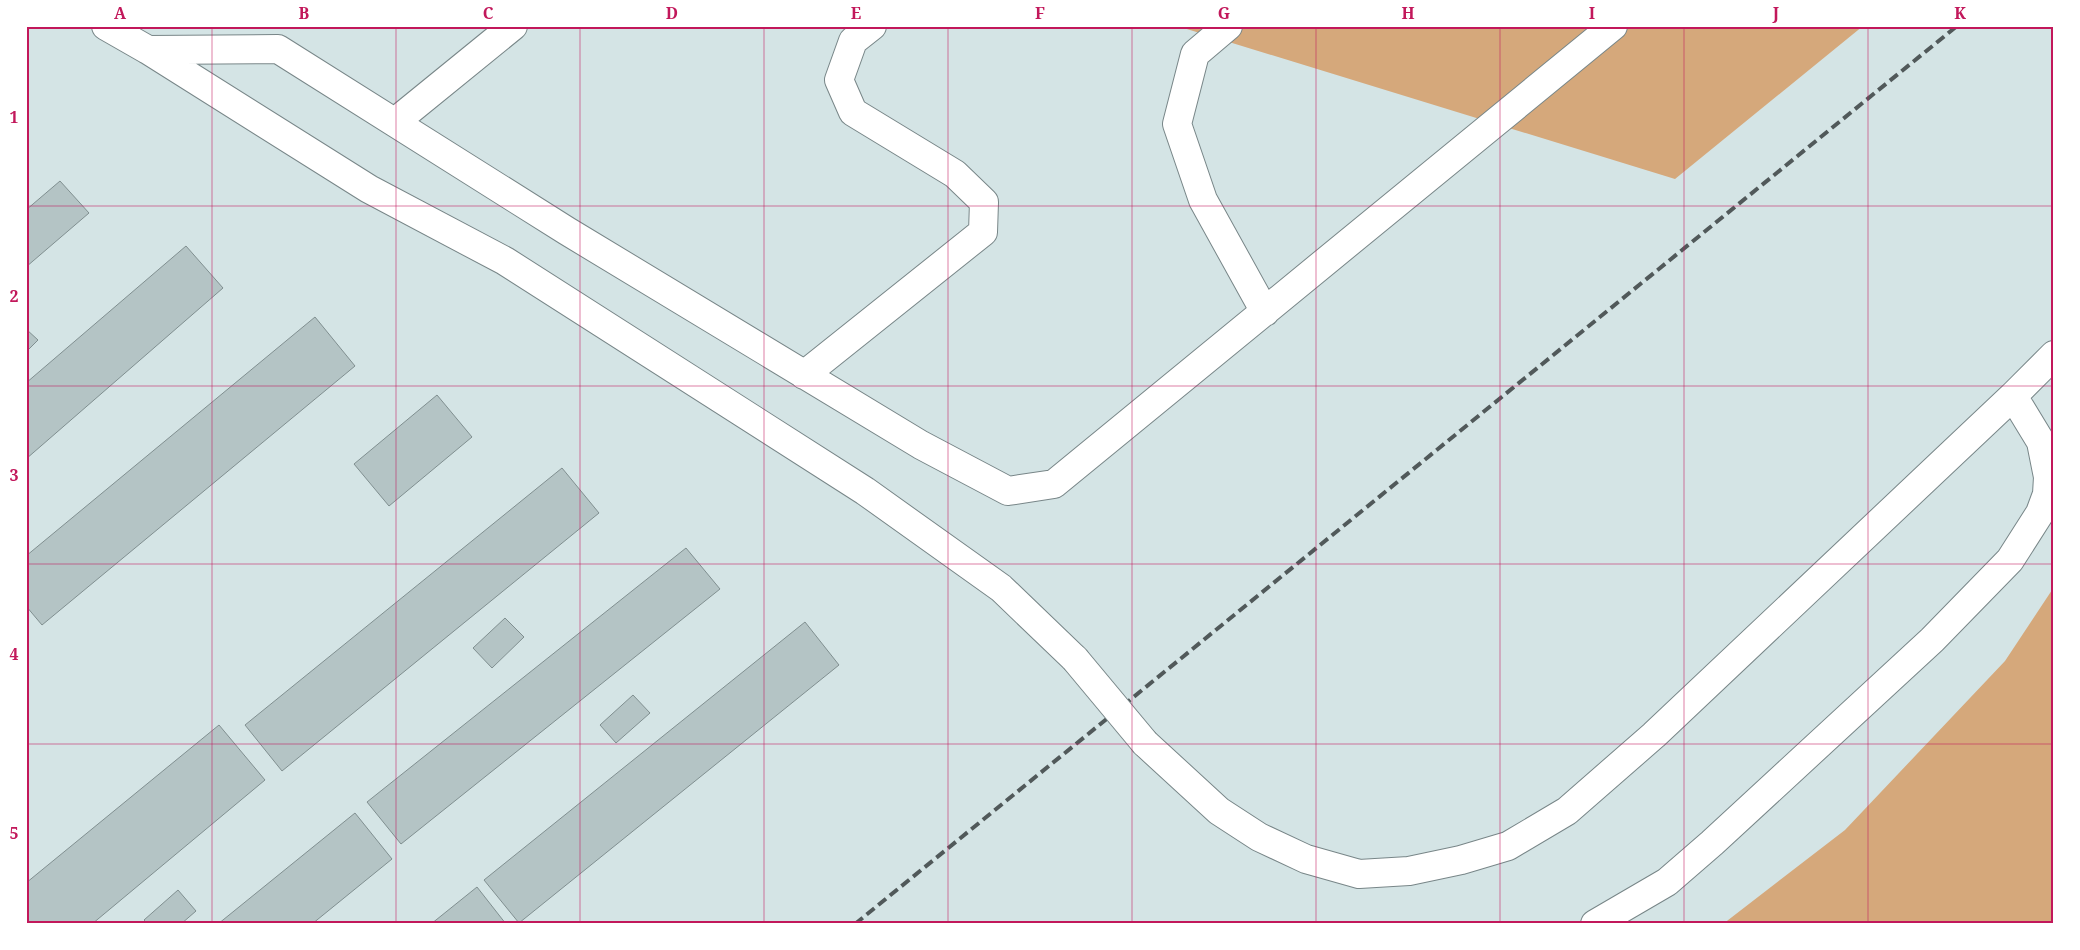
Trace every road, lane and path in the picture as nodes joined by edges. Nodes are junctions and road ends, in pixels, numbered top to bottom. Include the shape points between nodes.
1 (106, 26) edge
2 (513, 26) edge
3 (872, 26) edge
4 (1228, 26) edge
5 (1612, 26) edge
6 (148, 50) junction
7 (395, 122) junction
8 (1265, 312) junction
9 (2054, 355) edge
10 (804, 375) junction
11 (2013, 396) junction
12 (1595, 924) edge

1 - 6 street
2 - 7 street
3 - 10 street via 853,41 839,80 853,112 955,174 984,202 983,232
4 - 8 street via 1195,54 1177,124 1203,200
5 - 8 street
6 - 7 street via 278,49
6 - 11 street, bridge via 369,189 505,261 864,491 1001,588 1074,659 1145,743 1219,811 1259,838 1306,859 1359,874 1409,871 1508,846 1567,811 1654,735
7 - 10 street
8 - 10 street via 1054,484 1008,491 921,445
9 - 11 street
11 - 12 street via 2041,442 2048,477 2047,494 2040,513 2010,560 1932,640 1705,850 1667,882

